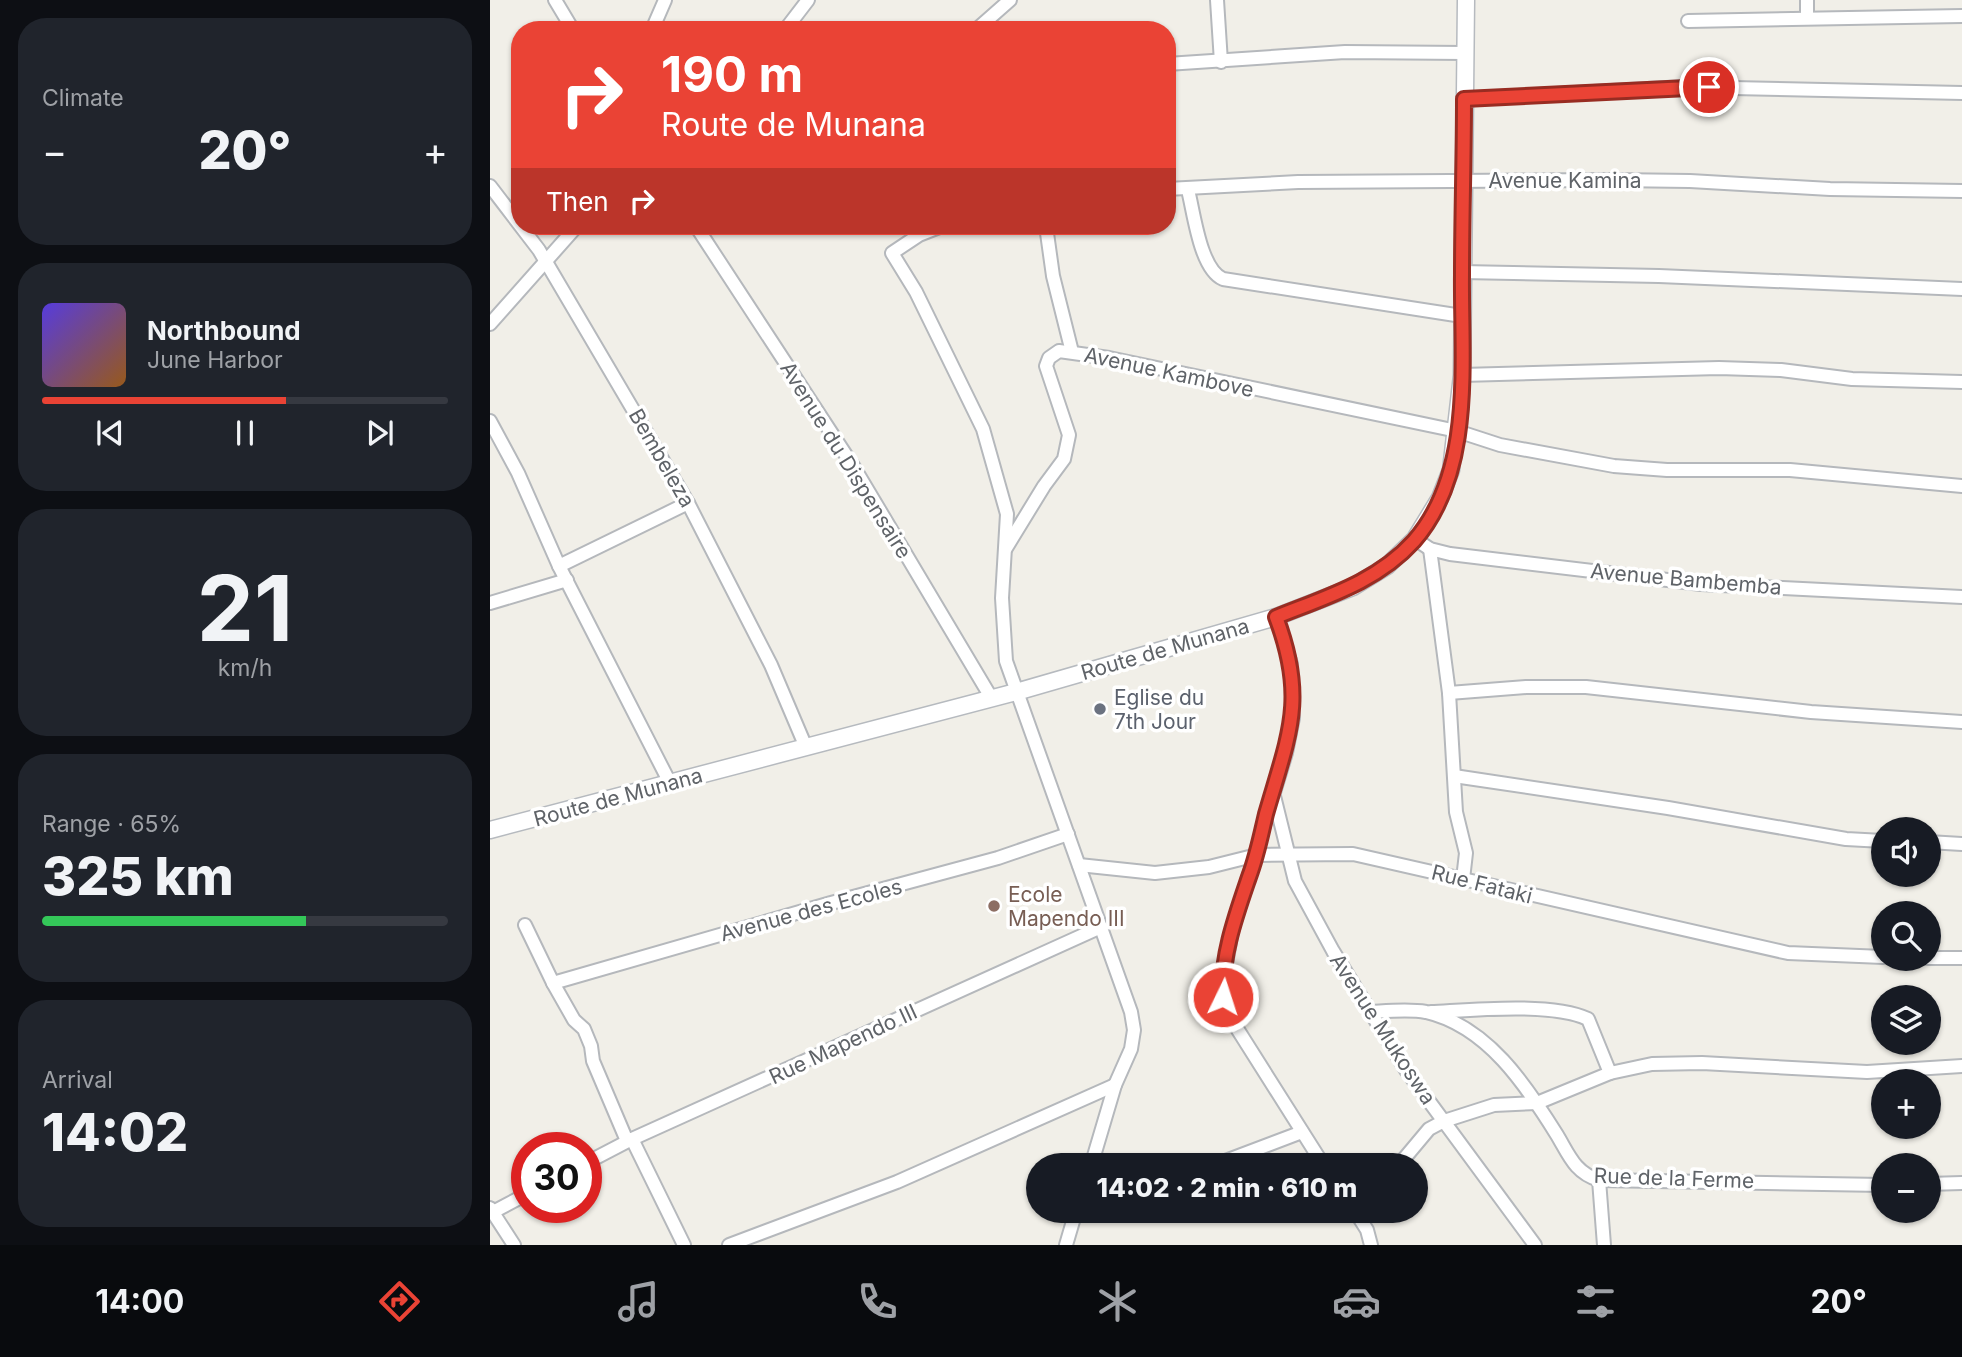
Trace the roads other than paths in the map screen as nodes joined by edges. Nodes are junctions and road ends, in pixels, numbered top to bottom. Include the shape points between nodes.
1 (555, 0) edge
2 (665, 0) edge
3 (808, 0) edge
4 (1010, 0) edge
5 (1217, 0) edge
6 (1466, 0) edge
7 (1807, 0) edge
8 (1962, 16) edge
9 (1807, 18) junction
10 (568, 21) edge
11 (656, 21) edge
12 (792, 21) edge
13 (986, 21) edge
14 (1688, 21) dead end
15 (1465, 53) junction
16 (1221, 62) junction
17 (1176, 64) edge
18 (1962, 93) edge
19 (1464, 99) junction
20 (1464, 180) junction
21 (490, 186) edge
22 (1176, 189) edge
23 (1188, 190) junction
24 (1962, 191) edge
25 (511, 215) edge
26 (525, 235) edge
27 (570, 235) edge
28 (702, 235) edge
29 (912, 235) edge
30 (1047, 235) edge
31 (546, 264) junction
32 (1462, 272) junction
33 (1962, 289) edge
34 (1462, 316) junction
35 (490, 324) edge
36 (1072, 352) junction
37 (1462, 375) junction
38 (1962, 382) edge
39 (490, 421) edge
40 (1457, 431) junction
41 (1962, 486) edge
42 (688, 503) junction
43 (1415, 539) junction
44 (1006, 548) junction
45 (1430, 549) junction
46 (559, 566) junction
47 (567, 580) junction
48 (1962, 597) edge
49 (490, 603) edge
50 (1276, 617) junction
51 (1016, 692) junction
52 (1449, 693) junction
53 (992, 699) junction
54 (1962, 722) edge
55 (805, 745) junction
56 (1454, 776) junction
57 (671, 785) junction
58 (1273, 792) junction
59 (490, 830) edge
60 (1068, 834) junction
61 (1871, 840) edge
62 (1941, 843) edge
63 (1962, 844) edge
64 (1287, 852) junction
65 (1257, 855) junction
66 (1079, 866) junction
67 (1463, 879) junction
68 (525, 925) dead end
69 (1101, 928) junction
70 (1871, 956) edge
71 (1941, 958) edge
72 (1962, 958) edge
73 (553, 983) junction
74 (1372, 1012) junction
75 (1426, 1012) junction
76 (1962, 1066) edge
77 (1610, 1073) junction
78 (1115, 1086) junction
79 (1537, 1103) junction
80 (1444, 1121) junction
81 (1302, 1132) junction
82 (629, 1140) junction
83 (1095, 1153) edge
84 (1246, 1153) edge
85 (1316, 1153) edge
86 (1409, 1153) edge
87 (602, 1154) edge
88 (1599, 1180) junction
89 (1962, 1183) edge
90 (1941, 1184) edge
91 (1871, 1185) edge
92 (511, 1201) edge
93 (491, 1210) edge
94 (1073, 1223) edge
95 (1363, 1223) edge
96 (514, 1245) edge
97 (684, 1245) edge
98 (729, 1245) edge
99 (1066, 1245) edge
100 (1371, 1245) edge
101 (1535, 1245) edge
102 (1604, 1245) edge

1 - 10 street
2 - 11 street
3 - 12 street
4 - 13 street
5 - 16 street
6 - 15 main road, Route de Munana
7 - 9 street
8 - 9 street
9 - 14 street
15 - 16 street via 1345,52
15 - 19 main road, Route de Munana
16 - 17 street
18 - 19 street via 1684,87
19 - 20 main road, Route de Munana
20 - 23 street, Avenue Kamina via 1298,182
20 - 24 street, Avenue Kamina via 1690,181
20 - 32 main road, Route de Munana
21 - 25 street, Bembeleza
22 - 23 street, Avenue Kamina
23 - 34 street via 1214,275
26 - 31 street, Bembeleza
27 - 31 street
28 - 53 street, Avenue du Dispensaire via 855,469
29 - 44 street via 892,253 984,429 1007,514
30 - 36 street
31 - 35 street
31 - 42 street, Bembeleza
32 - 33 street
32 - 34 main road, Route de Munana
34 - 37 main road, Route de Munana
36 - 40 street, Avenue Kambove
36 - 44 street, Avenue Kambove via 1059,351 1046,366 1069,435 1064,459
37 - 38 street via 1719,368
37 - 40 main road, Route de Munana
39 - 46 street
40 - 41 street, Avenue Kambove via 1500,445 1614,466 1790,470
40 - 43 main road, Route de Munana via 1451,470
42 - 46 street
42 - 55 street, Bembeleza via 771,666
43 - 45 street, Avenue Bambemba
43 - 50 main road, Route de Munana via 1387,566 1353,587
44 - 51 street via 1003,622 1006,661
45 - 48 street, Avenue Bambemba via 1690,583
45 - 52 street
46 - 47 street
47 - 49 street
47 - 57 street
50 - 51 main road, Route de Munana
50 - 58 street via 1294,686 1293,718
51 - 53 main road, Route de Munana
51 - 60 street
52 - 54 street via 1586,687 1811,712
52 - 56 street
53 - 55 main road, Route de Munana
55 - 57 main road, Route de Munana
56 - 61 street
56 - 67 street via 1466,853
57 - 59 main road, Route de Munana
58 - 64 street, Avenue Mukoswa
58 - 65 street
60 - 66 street
60 - 73 street, Avenue des Ecoles via 998,858
62 - 63 street
64 - 65 street, Rue Fataki
64 - 67 street, Rue Fataki via 1353,854
64 - 74 street, Avenue Mukoswa via 1295,881
65 - 66 street, Rue Fataki via 1177,872
65 - 81 street via 1232,931 1223,997 1238,1030
66 - 69 street
67 - 70 street, Rue Fataki via 1788,953
68 - 73 street
69 - 78 street via 1134,1030
69 - 82 street, Rue Mapendo III
71 - 72 street
73 - 82 street via 584,1029
74 - 75 street, Rue de la Ferme
74 - 80 street, Avenue Mukoswa via 1406,1070
75 - 77 street via 1485,1009 1578,1014 1588,1019
75 - 79 street, Rue de la Ferme via 1490,1047
76 - 77 street via 1867,1072 1702,1063 1652,1064
77 - 79 street
78 - 83 street
78 - 98 street via 919,1172
79 - 80 street via 1494,1105
79 - 88 street, Rue de la Ferme via 1576,1169
80 - 86 street via 1429,1129
80 - 101 street, Avenue Mukoswa
81 - 84 street
81 - 85 street
82 - 87 street, Rue Mapendo III
82 - 97 street
88 - 91 street, Rue de la Ferme
88 - 102 street
89 - 90 street
92 - 93 street
93 - 96 street
94 - 99 street
95 - 100 street

